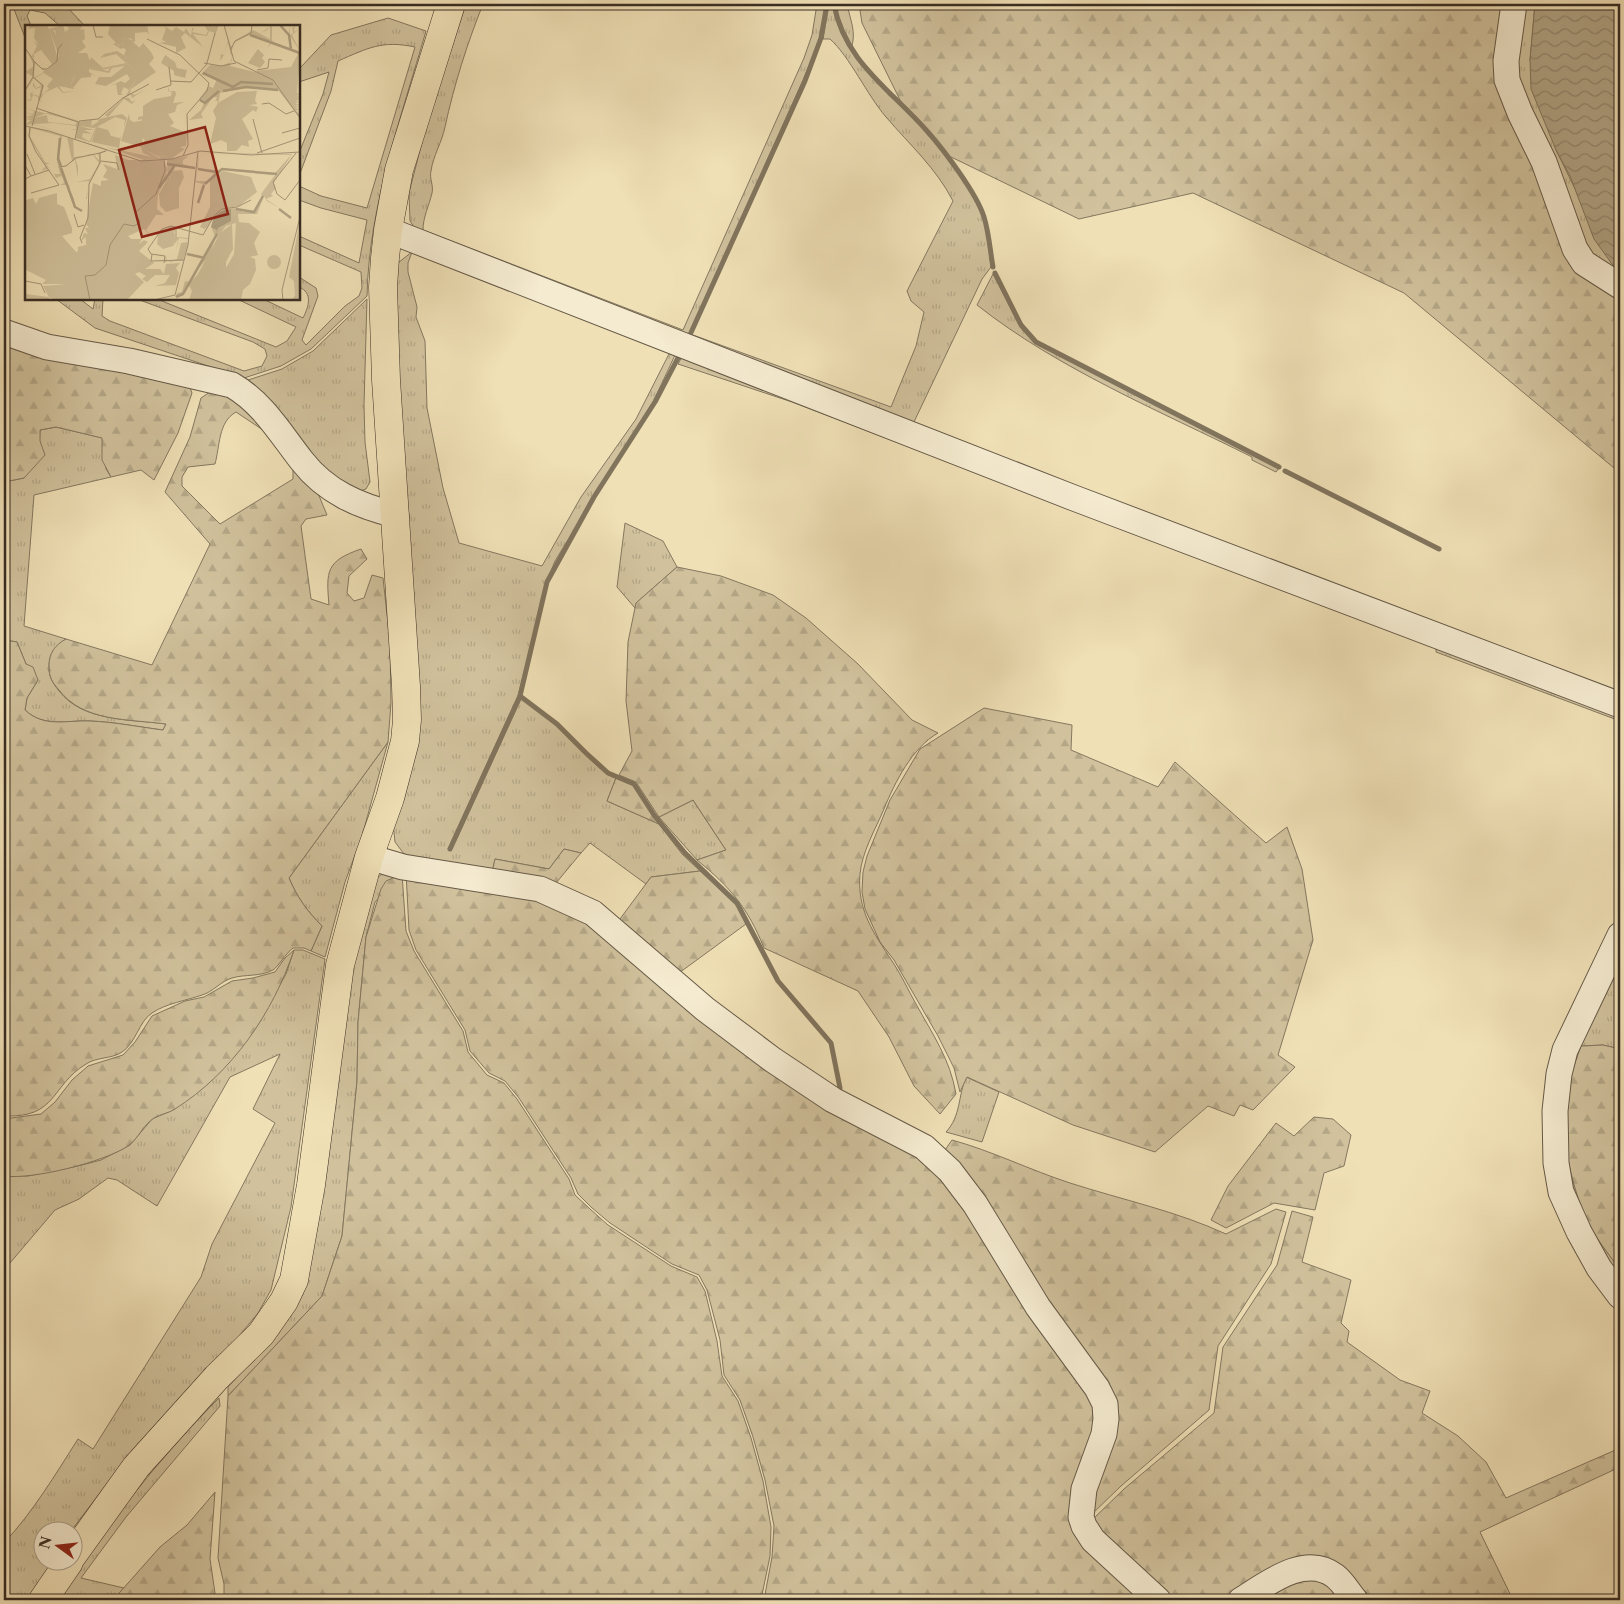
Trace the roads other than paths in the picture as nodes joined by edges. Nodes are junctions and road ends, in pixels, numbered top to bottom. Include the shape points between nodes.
1 (451, 4) edge
2 (1514, 4) edge
3 (388, 230) junction
4 (1620, 286) edge
5 (4, 332) edge
6 (396, 515) junction
7 (1620, 705) edge
8 (369, 857) junction
9 (1620, 935) edge
10 (1620, 1296) edge
11 (82, 1542) edge
12 (62, 1572) edge
13 (43, 1600) edge
14 (1158, 1600) edge
15 (1241, 1600) edge
16 (1355, 1600) edge

1 - 3 main road via 410,129
2 - 4 street via 1506,61 1507,80 1544,162 1575,249 1584,263
3 - 6 main road via 383,287 384,335
3 - 7 street via 1084,502
5 - 6 street via 47,347 129,361 232,385 259,405 302,462 339,495
6 - 8 main road via 407,720 405,741 390,798
8 - 11 main road via 340,965 311,1185 294,1280 261,1334 136,1467
8 - 14 street via 403,867 540,889 580,906 593,913 705,1010 773,1060 833,1100 902,1134 938,1158 975,1204 1038,1307 1097,1388 1105,1404 1104,1434 1084,1489 1081,1517 1093,1540
9 - 10 street via 1565,1050 1555,1111 1556,1163 1561,1192 1599,1268
12 - 13 main road
15 - 16 street via 1289,1572 1305,1567 1336,1576

